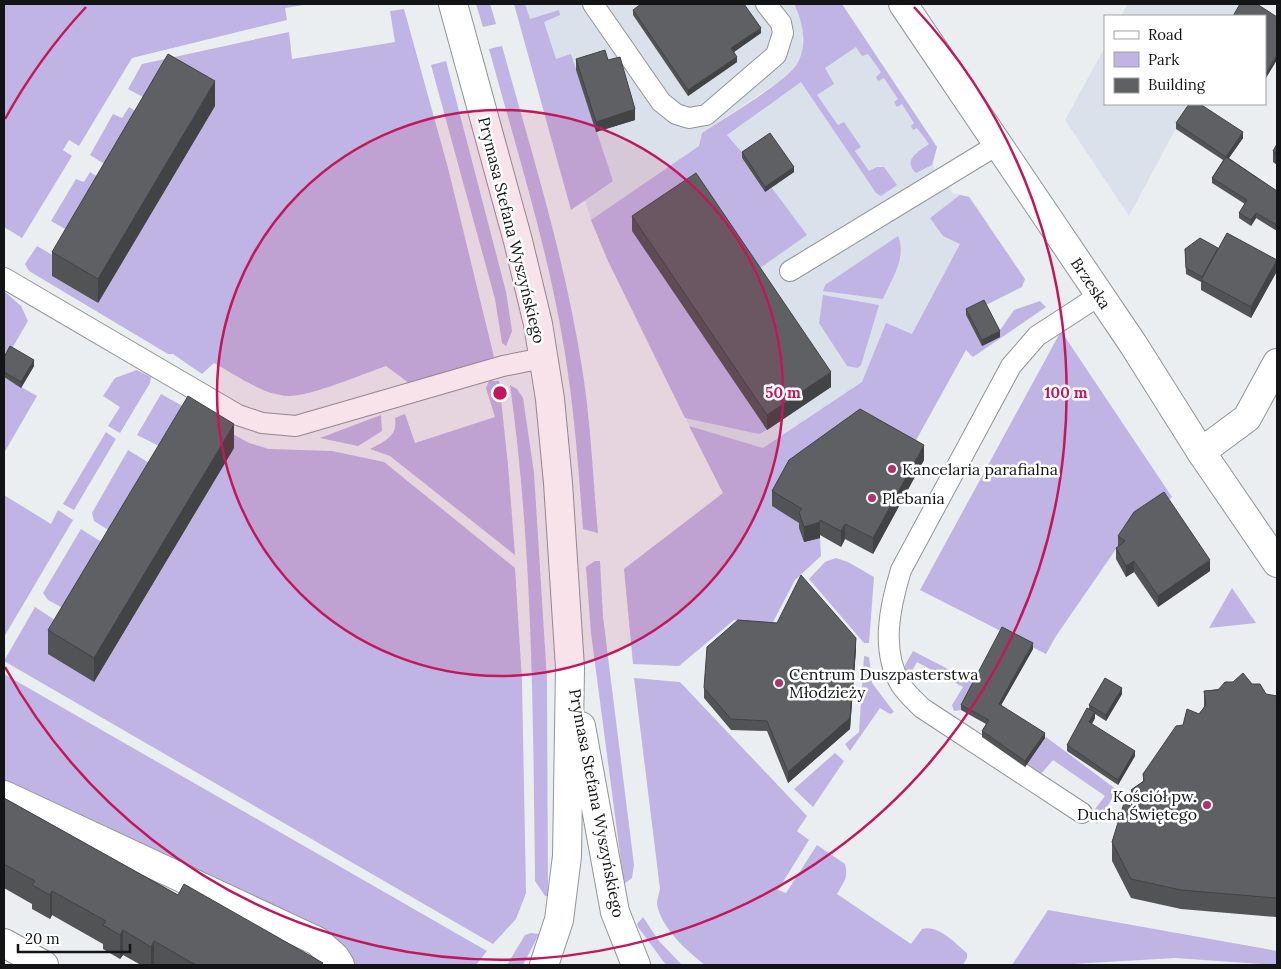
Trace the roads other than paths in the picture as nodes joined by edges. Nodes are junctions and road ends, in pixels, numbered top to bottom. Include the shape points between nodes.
1 (452, 4) edge
2 (593, 4) edge
3 (766, 4) edge
4 (903, 4) edge
5 (997, 145) junction
6 (790, 271) dead end
7 (4, 278) edge
8 (1100, 295) junction
9 (543, 358) junction
10 (1277, 363) edge
11 (1201, 452) junction
12 (1277, 563) edge
13 (570, 668) junction
14 (4, 795) edge
15 (1082, 813) dead end
16 (4, 943) edge
17 (44, 965) edge
18 (340, 965) edge
19 (544, 965) edge
20 (636, 965) edge

1 - 9 main road, Prymasa Stefana Wyszyńskiego via 518,241
2 - 3 lane via 661,102 676,114 689,118 706,115 776,55 783,33 781,23
4 - 5 main road, Brzeska
5 - 6 lane
5 - 8 main road, Brzeska
7 - 9 lane via 238,416 262,424 296,426 503,366
8 - 11 main road, Brzeska
8 - 15 lane via 1037,336 1012,366 901,570 892,601 888,635 901,684 922,708
9 - 13 main road, Prymasa Stefana Wyszyńskiego via 558,483
10 - 11 main road via 1247,418
11 - 12 main road, Brzeska
13 - 19 main road, Prymasa Stefana Wyszyńskiego via 566,856 559,920
13 - 20 main road, Prymasa Stefana Wyszyńskiego via 615,912
14 - 18 main road via 317,941
16 - 17 main road

